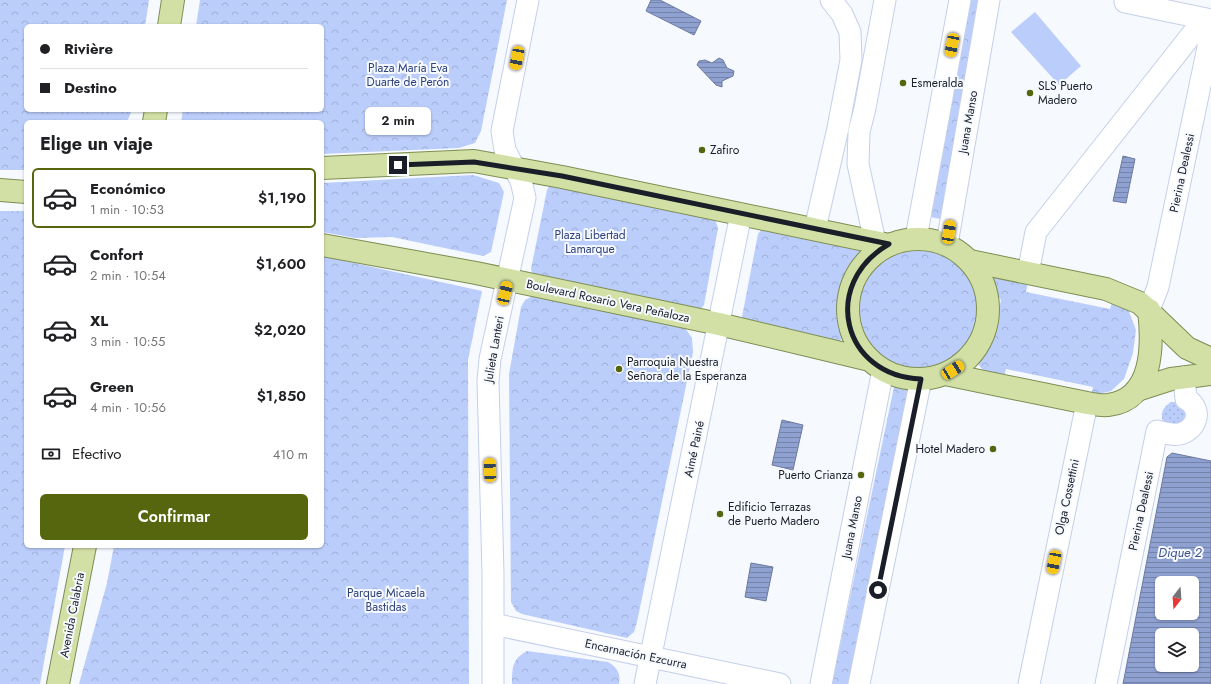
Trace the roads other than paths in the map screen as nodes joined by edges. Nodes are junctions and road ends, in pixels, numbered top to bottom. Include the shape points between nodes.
1 (173, 0) edge
2 (528, 0) edge
3 (831, 0) edge
4 (885, 0) edge
5 (960, 0) edge
6 (989, 0) edge
7 (1125, 2) dead end
8 (169, 24) edge
9 (1209, 24) edge
10 (324, 168) edge
11 (516, 169) junction
12 (0, 190) edge
13 (24, 192) edge
14 (741, 214) junction
15 (815, 229) junction
16 (916, 238) junction
17 (882, 243) junction
18 (947, 244) junction
19 (324, 245) edge
20 (970, 261) junction
21 (1028, 273) junction
22 (508, 280) junction
23 (1149, 310) junction
24 (719, 324) junction
25 (1211, 359) edge
26 (877, 365) junction
27 (945, 374) junction
28 (1211, 374) edge
29 (1184, 377) junction
30 (921, 379) junction
31 (1137, 390) junction
32 (1086, 403) junction
33 (85, 548) edge
34 (493, 624) junction
35 (651, 657) junction
36 (58, 684) edge
37 (493, 684) edge
38 (645, 684) edge
39 (780, 684) edge
40 (821, 684) edge
41 (859, 684) edge
42 (1029, 684) edge
43 (1106, 684) edge

1 - 8 main road
2 - 11 street, Julieta Lanteri via 502,131 505,150
3 - 15 street via 842,14 850,32 851,60
4 - 17 street via 859,132 858,164
5 - 16 street
6 - 18 street, Juana Manso
7 - 9 street
9 - 21 street via 1036,232
9 - 23 street, Pierina Dealessi via 1158,287
10 - 11 main road via 474,162
11 - 14 main road via 562,176
11 - 22 street, Julieta Lanteri via 525,198
12 - 13 main road
14 - 15 main road
14 - 24 street, Aimé Painé
15 - 17 main road
16 - 17 main road
16 - 18 main road
17 - 26 main road via 866,260 853,282 849,295 848,317 858,345
18 - 20 main road
19 - 22 main road, Boulevard Rosario Vera Peñaloza
20 - 21 main road
20 - 27 main road via 986,288 989,310 987,322 981,340 970,356
21 - 23 main road via 1106,289 1132,299
22 - 24 main road, Boulevard Rosario Vera Peñaloza
22 - 34 street, Julieta Lanteri via 490,360 488,381
23 - 25 main road via 1187,348
23 - 31 main road via 1152,349 1146,372
24 - 26 main road, Boulevard Rosario Vera Peñaloza
24 - 35 street, Aimé Painé
26 - 30 main road via 902,377
26 - 40 street, Juana Manso
27 - 30 main road
27 - 32 main road
28 - 29 main road
29 - 31 main road via 1158,382
29 - 43 street, Pierina Dealessi via 1186,399 1193,403 1196,416 1193,425 1185,432 1174,435 1157,431
30 - 41 street
31 - 32 main road via 1127,399 1109,405
32 - 42 street, Olga Cossettini
33 - 36 main road, Avenida Calabria
34 - 35 street, Encarnación Ezcurra
34 - 37 street, Julieta Lanteri
35 - 38 street, Aimé Painé
35 - 39 street, Encarnación Ezcurra

